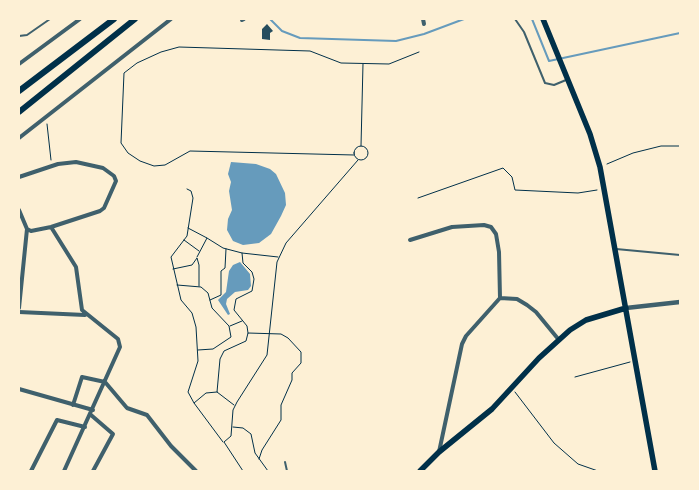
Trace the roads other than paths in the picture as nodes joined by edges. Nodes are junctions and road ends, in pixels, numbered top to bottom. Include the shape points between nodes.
1 (50, 19) edge
2 (80, 19) edge
3 (114, 19) edge
4 (135, 19) edge
5 (170, 19) edge
6 (423, 19) edge
7 (517, 19) edge
8 (543, 19) edge
9 (424, 24) dead end
10 (19, 36) edge
11 (19, 64) edge
12 (568, 80) junction
13 (19, 91) edge
14 (19, 112) edge
15 (19, 138) edge
16 (19, 177) edge
17 (19, 210) edge
18 (51, 227) junction
19 (26, 229) junction
20 (410, 240) dead end
21 (616, 249) junction
22 (680, 255) edge
23 (500, 298) junction
24 (680, 302) edge
25 (19, 308) edge
26 (626, 308) junction
27 (19, 312) edge
28 (85, 315) junction
29 (559, 340) junction
30 (105, 382) junction
31 (19, 389) edge
32 (73, 404) junction
33 (92, 413) junction
34 (85, 427) junction
35 (439, 452) junction
36 (285, 462) dead end
37 (31, 471) edge
38 (64, 471) edge
39 (93, 471) edge
40 (196, 471) edge
41 (287, 471) edge
42 (420, 471) edge
43 (655, 471) edge

1 - 10 lane via 27,35
2 - 11 street
3 - 13 highway
4 - 14 highway
5 - 15 street
6 - 9 street
7 - 12 lane via 544,83 554,85
8 - 12 main road
12 - 21 main road via 600,167
16 - 18 street via 69,162 93,165 108,172 116,181 100,211
17 - 19 street
18 - 19 street
18 - 28 street via 76,267 80,306
19 - 25 street
20 - 23 street via 452,227 491,227 496,234 499,252
21 - 22 lane
21 - 26 main road
23 - 29 street via 518,299 527,305
23 - 35 street via 462,344
24 - 26 street
26 - 29 main road via 586,320
26 - 43 main road
27 - 28 street
28 - 30 street via 118,339 120,347
29 - 35 main road via 483,418
30 - 32 street via 82,377
30 - 33 street
30 - 40 street via 127,408 147,415
31 - 32 street
32 - 33 street
33 - 34 street
33 - 39 street via 113,434
34 - 37 street via 57,420
34 - 38 street
35 - 42 main road
36 - 41 lane

